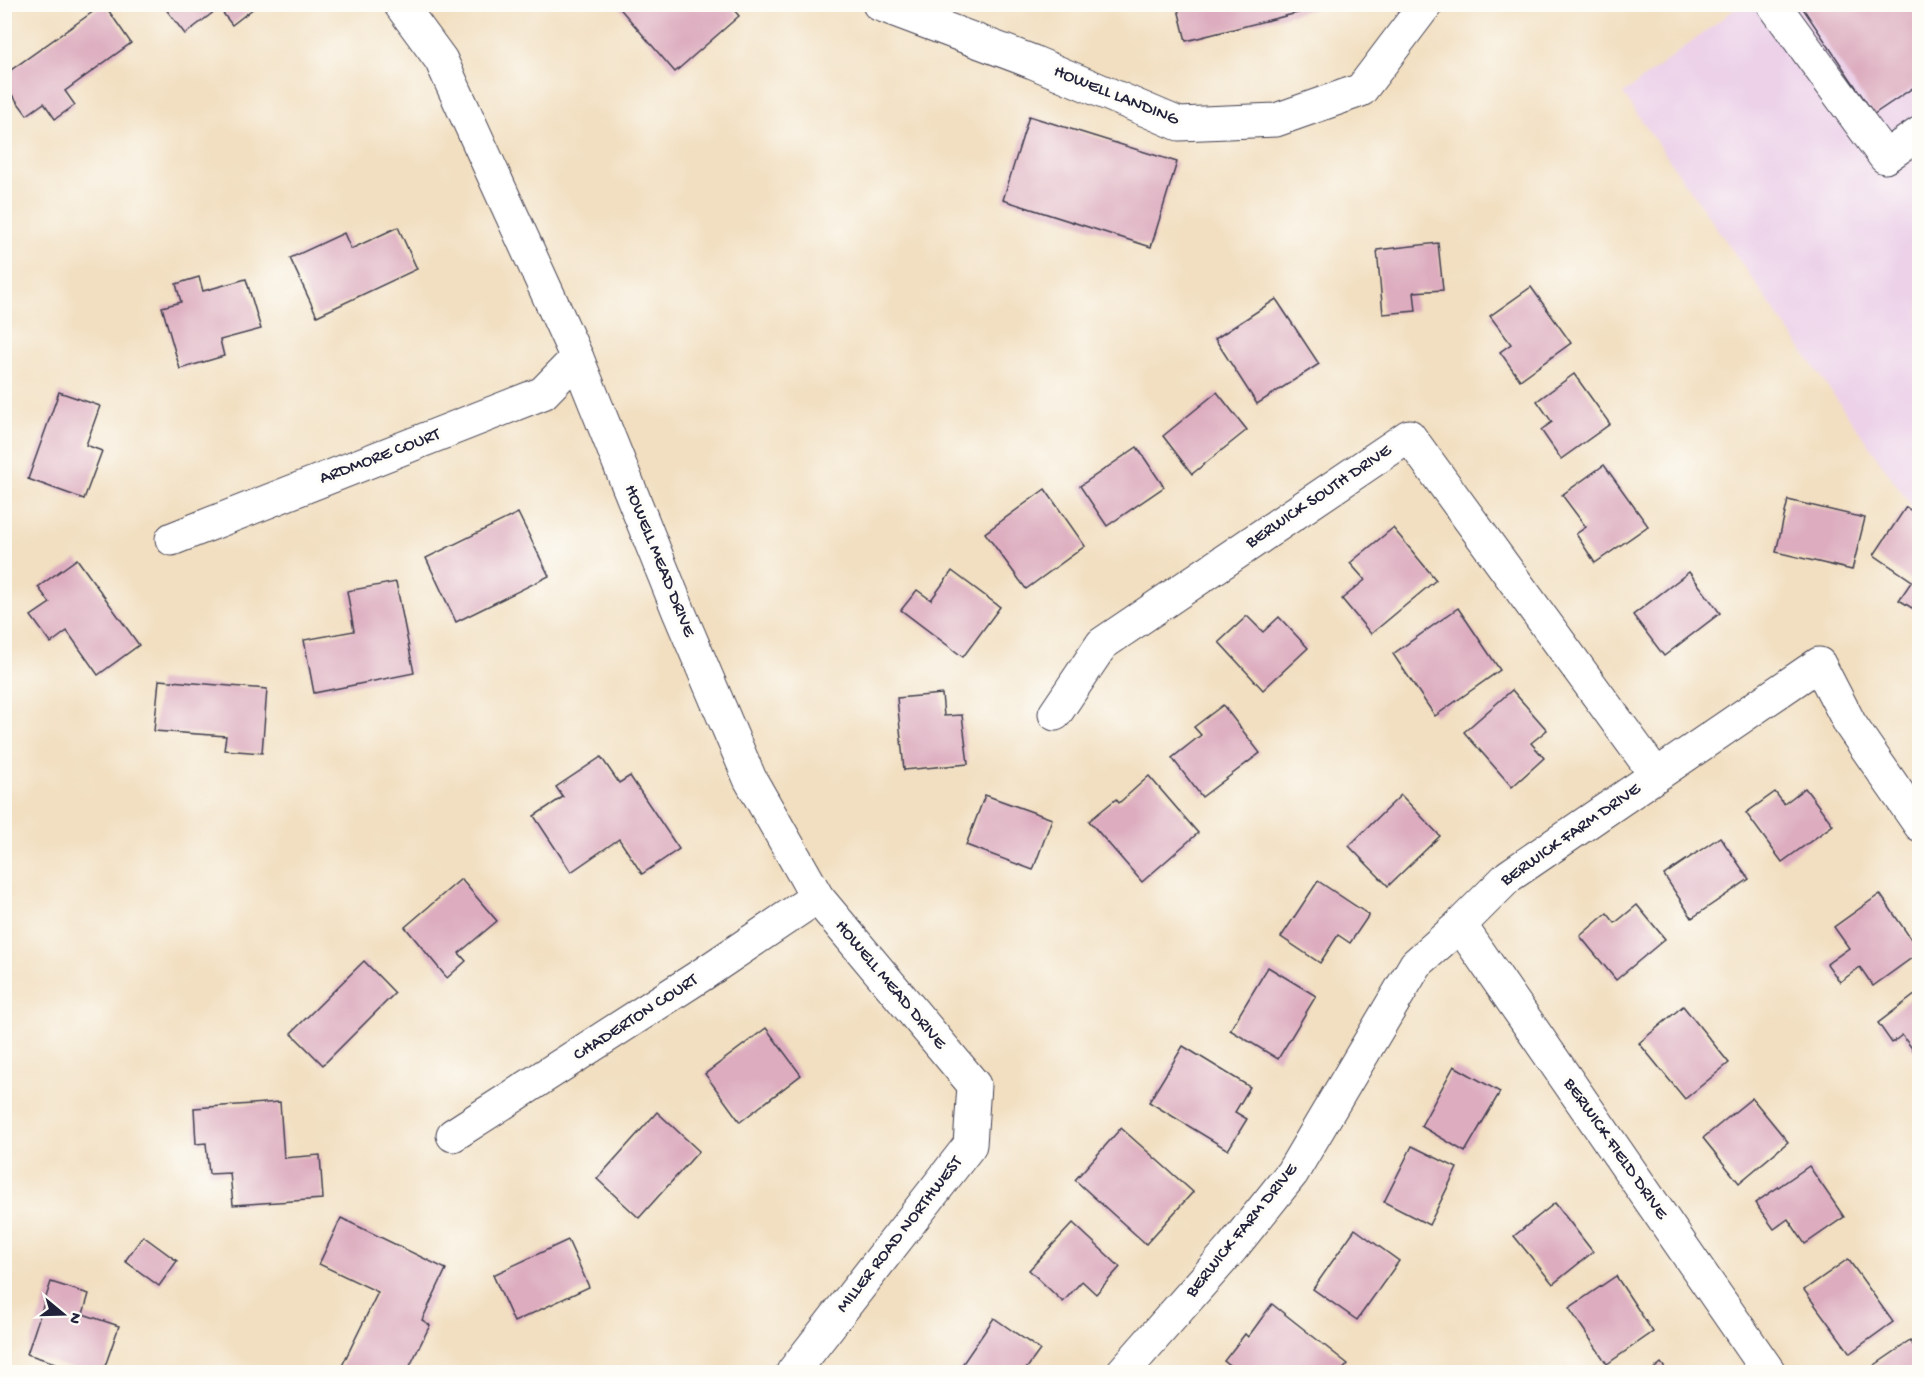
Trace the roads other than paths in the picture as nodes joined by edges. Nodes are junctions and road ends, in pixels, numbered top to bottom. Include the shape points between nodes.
1 (400, 4) edge
2 (879, 4) edge
3 (1426, 4) edge
4 (1774, 5) edge
5 (1920, 133) edge
6 (578, 358) junction
7 (172, 539) dead end
8 (1055, 714) dead end
9 (1656, 775) junction
10 (1920, 825) edge
11 (817, 897) junction
12 (1460, 925) junction
13 (974, 1085) joint
14 (453, 1136) dead end
15 (793, 1372) edge
16 (1123, 1372) edge
17 (1769, 1372) edge

1 - 6 street, HOWELL MEAD DRIVE via 441,60
2 - 3 street, HOWELL LANDING via 1033,62 1179,124 1276,120 1361,90
4 - 5 street via 1885,157
6 - 7 street, ARDMORE COURT via 543,393
6 - 11 street, HOWELL MEAD DRIVE via 750,779
8 - 9 street, BERWICK SOUTH DRIVE via 1102,644 1409,436
9 - 10 street, BERWICK FARM DRIVE via 1820,664 1850,724
9 - 12 street, BERWICK FARM DRIVE via 1509,876
11 - 13 street, HOWELL MEAD DRIVE
11 - 14 street, CHADERTON COURT
12 - 16 street, BERWICK FARM DRIVE via 1416,964 1292,1173
12 - 17 street, BERWICK FIELD DRIVE
13 - 15 street, MILLER ROAD NORTHWEST via 970,1145

